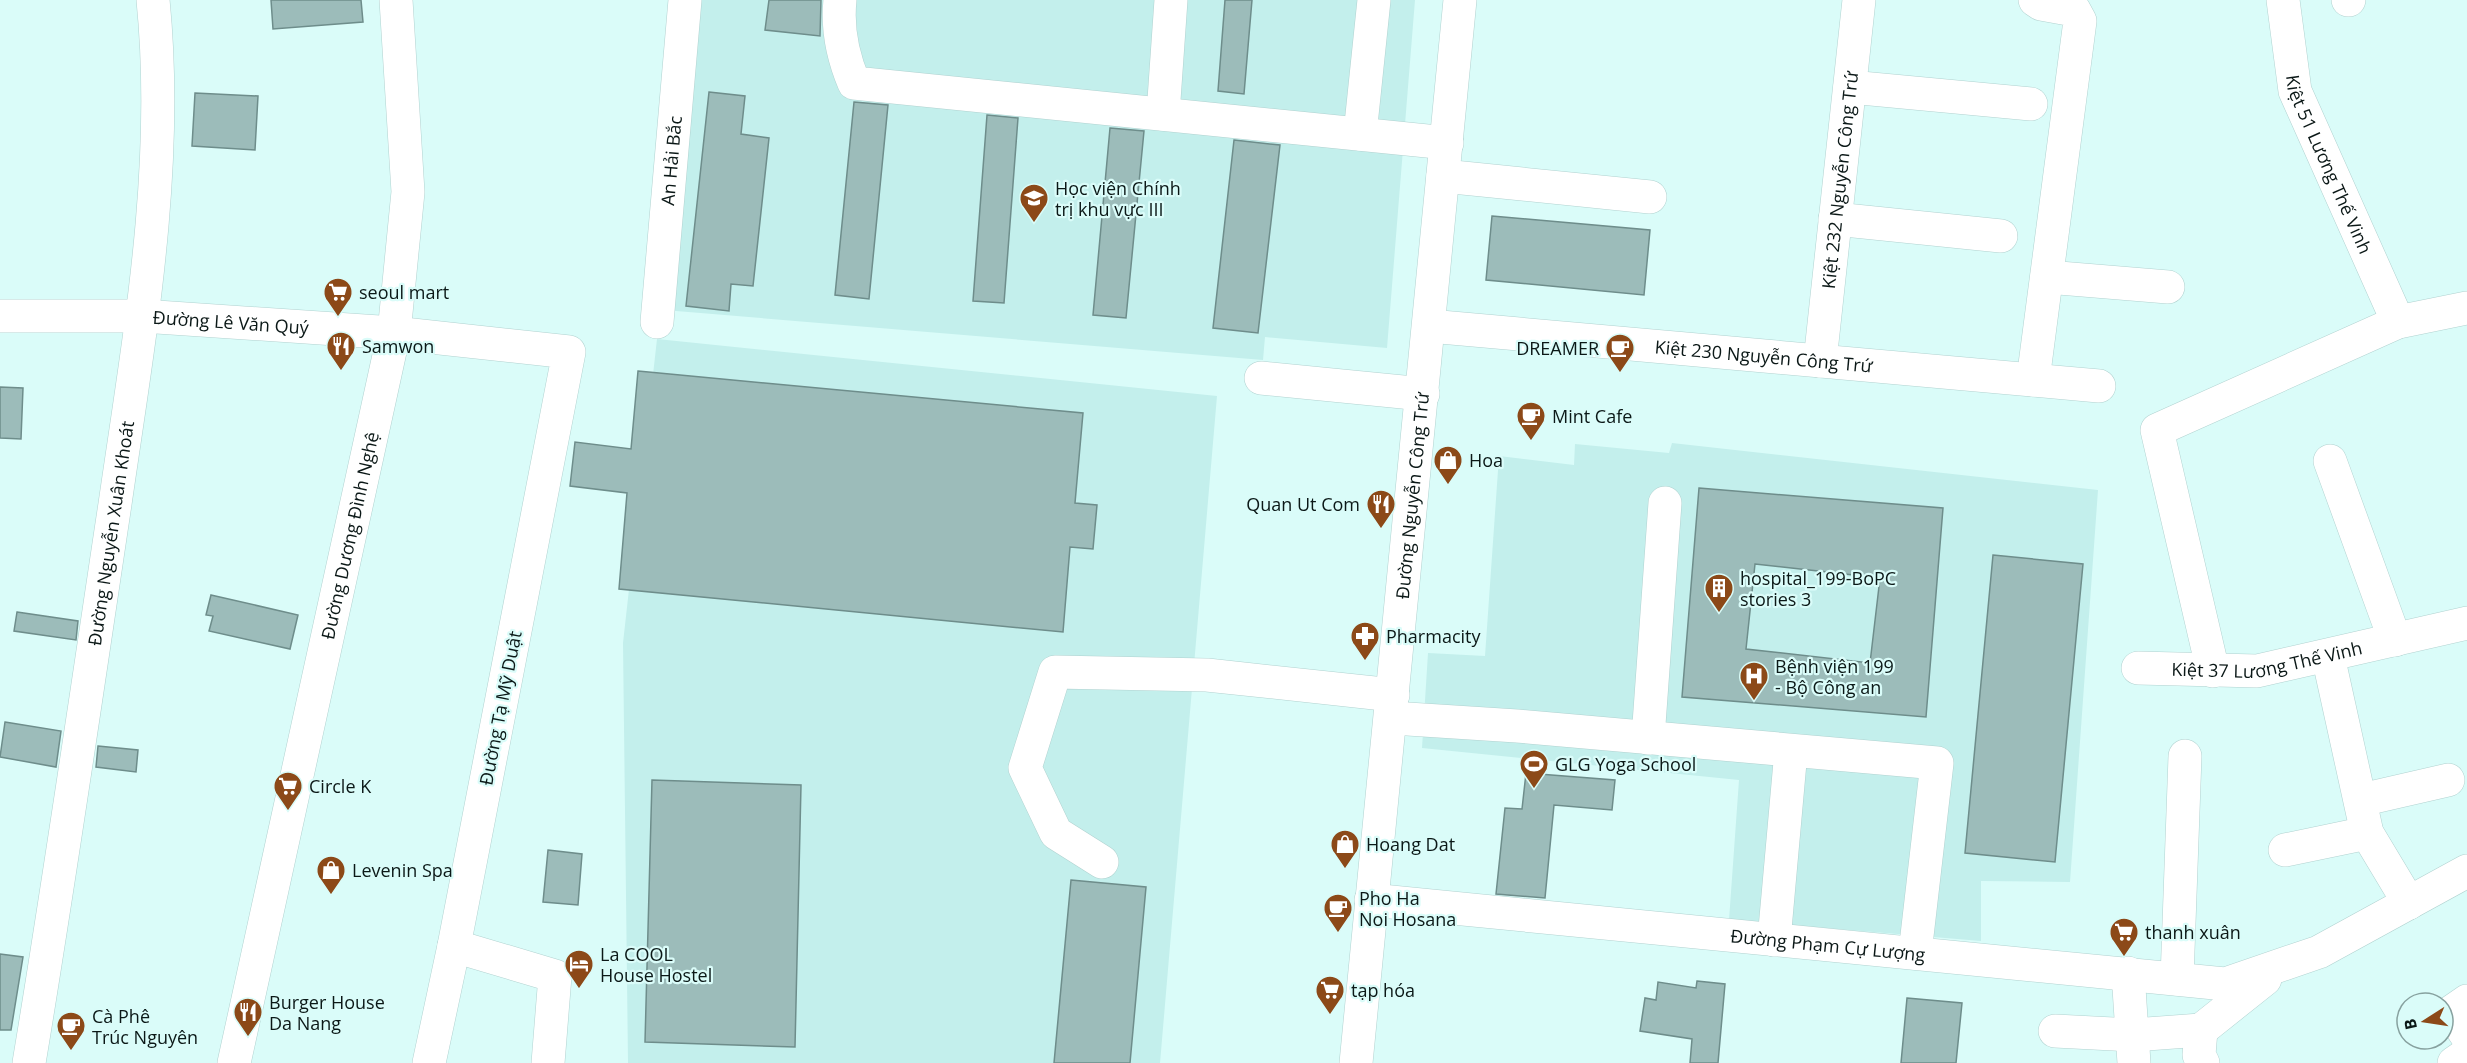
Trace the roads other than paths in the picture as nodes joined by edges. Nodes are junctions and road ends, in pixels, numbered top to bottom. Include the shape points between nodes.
1 (153, 0) edge
2 (396, 0) edge
3 (685, 0) edge
4 (840, 0) edge
5 (1171, 0) edge
6 (1374, 0) edge
7 (1460, 0) edge
8 (1859, 0) edge
9 (2035, 0) edge
10 (2283, 0) edge
11 (1850, 87) junction
12 (2031, 104) dead end
13 (1163, 114) junction
14 (1360, 134) junction
15 (1447, 143) junction
16 (1443, 176) junction
17 (1650, 197) dead end
18 (1835, 219) junction
19 (2001, 236) dead end
20 (2047, 277) junction
21 (2168, 287) dead end
22 (2467, 308) edge
23 (0, 316) edge
24 (142, 316) junction
25 (657, 322) dead end
26 (2398, 322) junction
27 (1430, 326) junction
28 (394, 333) junction
29 (569, 352) joint
30 (1820, 361) junction
31 (1261, 378) dead end
32 (2033, 380) junction
33 (2099, 386) dead end
34 (1423, 394) junction
35 (2330, 461) dead end
36 (1665, 503) dead end
37 (2467, 623) edge
38 (2395, 640) junction
39 (2328, 656) junction
40 (2138, 668) dead end
41 (2213, 671) junction
42 (1392, 706) junction
43 (1648, 738) junction
44 (1791, 751) junction
45 (2185, 756) dead end
46 (2448, 780) dead end
47 (2361, 800) junction
48 (2367, 833) junction
49 (2285, 850) dead end
50 (1102, 862) dead end
51 (2467, 871) edge
52 (1371, 900) junction
53 (2409, 903) junction
54 (1773, 940) junction
55 (454, 946) junction
56 (1915, 953) junction
57 (2282, 965) junction
58 (2128, 973) junction
59 (2177, 979) junction
60 (2467, 1001) edge
61 (2201, 1030) junction
62 (2055, 1031) dead end
63 (2467, 1036) edge
64 (2134, 1049) edge
65 (2467, 1054) edge
66 (29, 1063) edge
67 (234, 1063) edge
68 (429, 1063) edge
69 (548, 1063) edge
70 (1356, 1063) edge
71 (2203, 1063) edge
72 (2454, 1063) edge

1 - 24 street, Đường Nguyễn Xuân Khoát via 158,153
2 - 28 street, Đường Dương Đình Nghệ via 408,192
3 - 25 street, An Hải Bắc
4 - 13 street via 845,62 854,83
5 - 13 street
6 - 14 street
7 - 15 street, Đường Nguyễn Công Trứ
8 - 11 street, Kiệt 232 Nguyễn Công Trứ
9 - 20 street via 2073,10 2079,21
10 - 26 street, Kiệt 51 Lương Thế Vinh via 2295,91
11 - 12 street
11 - 18 street, Kiệt 232 Nguyễn Công Trứ
13 - 14 street
14 - 15 street
15 - 16 street, Đường Nguyễn Công Trứ
16 - 17 street
16 - 27 street, Đường Nguyễn Công Trứ
18 - 19 street
18 - 30 street, Kiệt 232 Nguyễn Công Trứ
20 - 21 street
20 - 32 street
22 - 26 street
23 - 24 street, Đường Lê Văn Quý
24 - 28 street, Đường Lê Văn Quý
24 - 66 street, Đường Nguyễn Xuân Khoát
26 - 41 street via 2157,430
27 - 30 street, Kiệt 230 Nguyễn Công Trứ
27 - 34 street, Đường Nguyễn Công Trứ
28 - 29 street, Đường Lê Văn Quý
28 - 67 street, Đường Dương Đình Nghệ
29 - 55 street, Đường Tạ Mỹ Duật
30 - 32 street, Kiệt 230 Nguyễn Công Trứ
31 - 34 street
32 - 33 street, Kiệt 230 Nguyễn Công Trứ
34 - 42 street, Đường Nguyễn Công Trứ
35 - 38 street
36 - 43 street
37 - 38 street, Kiệt 37 Lương Thế Vinh
38 - 39 street, Kiệt 37 Lương Thế Vinh
39 - 41 street, Kiệt 37 Lương Thế Vinh via 2257,671
39 - 47 street
40 - 41 street, Kiệt 37 Lương Thế Vinh
42 - 43 street
42 - 50 street via 1207,675 1054,672 1025,768 1056,832
42 - 52 street, Đường Nguyễn Công Trứ
43 - 44 street
44 - 54 street
44 - 56 street via 1937,763
45 - 59 street
46 - 47 street
47 - 48 street
48 - 49 street
48 - 53 street
51 - 53 street, Đường Phạm Cự Lượng
52 - 54 street, Đường Phạm Cự Lượng
52 - 70 street, Đường Nguyễn Công Trứ
53 - 57 street, Đường Phạm Cự Lượng via 2319,952
54 - 56 street, Đường Phạm Cự Lượng
55 - 68 street, Đường Tạ Mỹ Duật
55 - 69 street via 555,976
56 - 58 street, Đường Phạm Cự Lượng
57 - 59 street, Đường Phạm Cự Lượng via 2225,984
57 - 61 street, Đường Phạm Cự Lượng
58 - 59 street, Đường Phạm Cự Lượng
58 - 64 street
60 - 63 street via 2451,1012
61 - 64 street
61 - 71 street via 2199,1055
62 - 64 street
65 - 72 street

